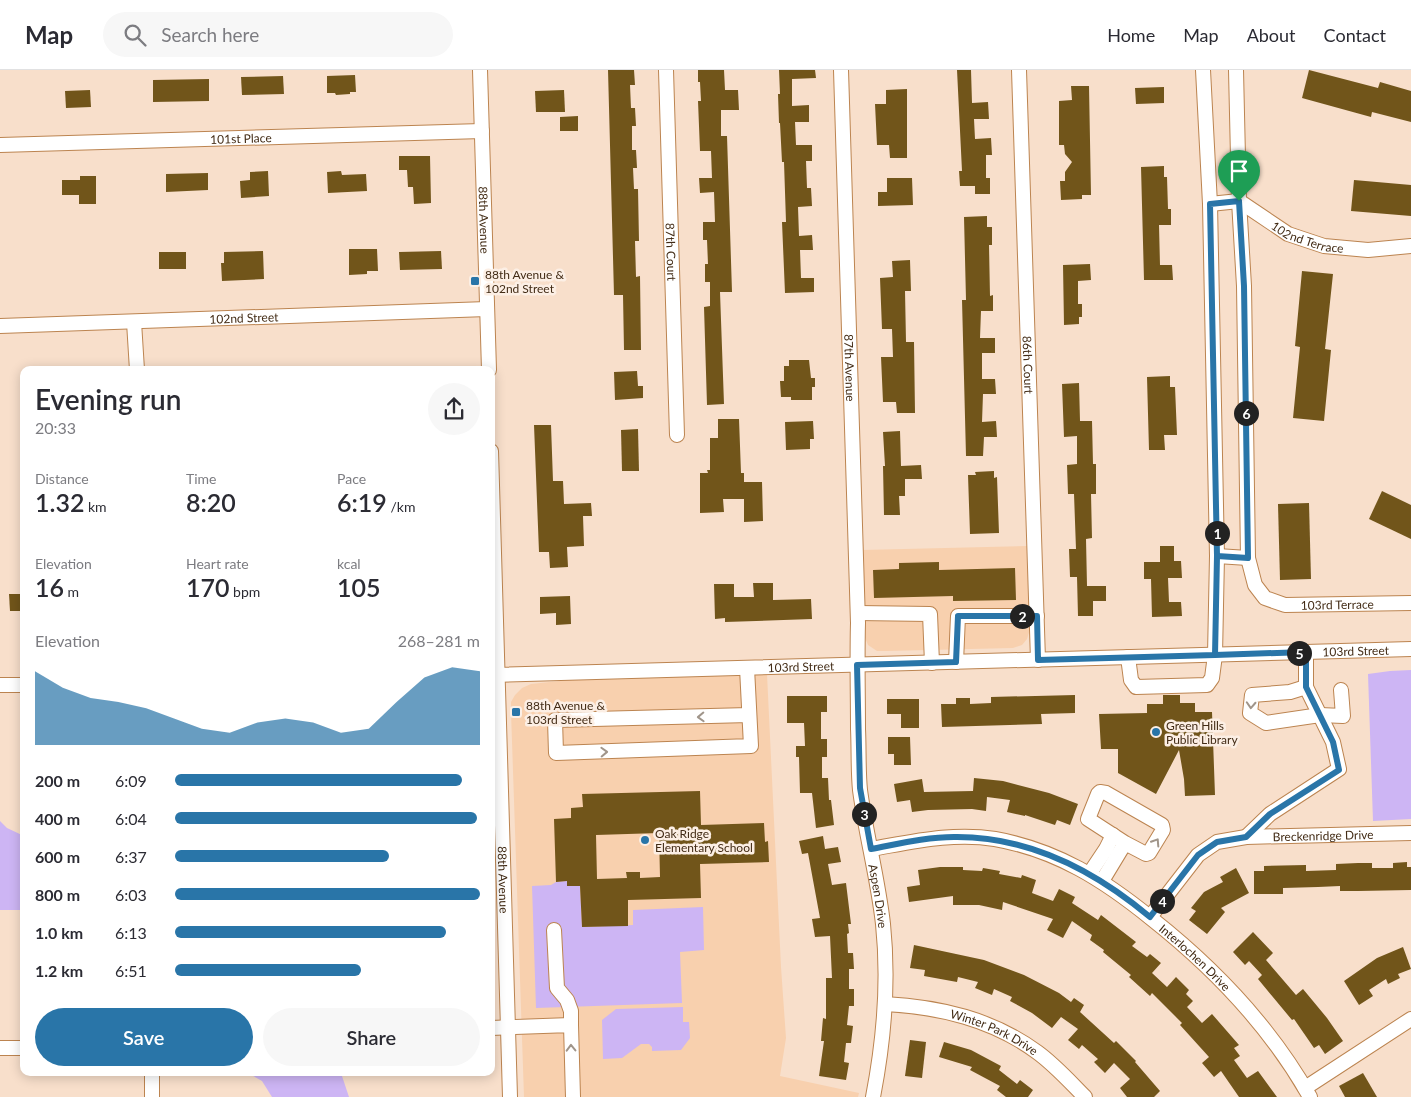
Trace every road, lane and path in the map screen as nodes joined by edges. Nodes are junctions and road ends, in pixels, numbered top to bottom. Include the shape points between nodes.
1 (480, 70) edge
2 (666, 70) edge
3 (841, 70) edge
4 (1019, 70) edge
5 (1204, 70) edge
6 (1236, 70) edge
7 (482, 132) junction
8 (0, 145) edge
9 (1239, 201) junction
10 (1210, 204) junction
11 (1411, 246) edge
12 (487, 309) junction
13 (134, 322) junction
14 (0, 326) edge
15 (137, 366) edge
16 (489, 366) edge
17 (677, 436) dead end
18 (1217, 556) junction
19 (1248, 558) junction
20 (1411, 603) edge
21 (858, 613) junction
22 (1037, 616) junction
23 (1411, 650) edge
24 (1306, 652) junction
25 (1215, 655) junction
26 (1128, 657) junction
27 (1038, 660) junction
28 (956, 662) junction
29 (932, 663) junction
30 (857, 665) junction
31 (747, 668) junction
32 (495, 675) edge
33 (20, 685) edge
34 (0, 686) edge
35 (1306, 687) junction
36 (1341, 690) dead end
37 (749, 715) junction
38 (1320, 715) junction
39 (495, 734) edge
40 (1411, 833) edge
41 (1113, 836) junction
42 (1246, 837) junction
43 (1125, 843) junction
44 (871, 849) junction
45 (497, 853) edge
46 (1090, 873) junction
47 (1102, 881) junction
48 (1150, 917) junction
49 (554, 930) dead end
50 (885, 1004) junction
51 (1411, 1019) edge
52 (571, 1025) junction
53 (508, 1027) junction
54 (495, 1028) edge
55 (0, 1048) edge
56 (20, 1048) edge
57 (152, 1076) edge
58 (1308, 1093) edge
59 (152, 1097) edge
60 (510, 1097) edge
61 (573, 1097) edge
62 (873, 1097) edge
63 (1085, 1097) edge

1 - 7 street, 88th Avenue
2 - 17 street, 87th Court
3 - 21 street, 87th Avenue
4 - 22 street, 86th Court
5 - 10 street
6 - 9 street
7 - 8 street, 101st Place
7 - 12 street, 88th Avenue
9 - 10 street
9 - 11 street, 102nd Terrace via 1288,234 1324,246 1368,250
9 - 19 street via 1244,286
10 - 18 street
12 - 13 street, 102nd Street
12 - 16 street, 88th Avenue
13 - 14 street, 102nd Street
13 - 15 street
18 - 19 street
18 - 25 street
19 - 20 street, 103rd Terrace via 1255,585 1265,598 1285,605
21 - 29 street via 930,614
21 - 30 street, 87th Avenue
22 - 27 street, 86th Court
22 - 28 street via 958,616
23 - 24 street, 103rd Street
24 - 25 street, 103rd Street
24 - 35 street
25 - 26 street, 103rd Street
25 - 26 street via 1212,678 1207,685 1136,687 1131,680
26 - 27 street, 103rd Street
27 - 28 street, 103rd Street
28 - 29 street, 103rd Street
29 - 30 street, 103rd Street
30 - 31 street, 103rd Street
30 - 44 street, Aspen Drive via 860,788
31 - 32 street, 103rd Street
31 - 37 street
33 - 34 street
35 - 38 street
35 -> 38 street via 1290,692 1252,695 1250,713 1266,723
36 - 38 street via 1343,716
37 -> 37 street via 555,720 556,753 751,746
38 - 42 street via 1333,742 1339,770 1270,814
39 - 45 street, 88th Avenue
40 - 42 street, Breckenridge Drive
41 - 43 street
43 -> 41 street via 1149,853 1162,833 1162,825 1106,792 1100,792 1088,819
41 - 46 street
42 - 48 street, Breckenridge Drive via 1217,842 1198,855
43 - 47 street
44 - 46 street, Interlochen Drive via 952,837 993,839 1034,849
44 - 50 street, Aspen Drive via 883,924
45 - 53 street, 88th Avenue
46 - 47 street, Interlochen Drive
47 - 48 street, Interlochen Drive
48 - 58 street, Interlochen Drive via 1182,942 1244,1005
49 - 52 street via 557,988 571,1010
50 - 62 street, Aspen Drive
50 - 63 street, Winter Park Drive via 952,1012 993,1027 1037,1052
51 - 58 street
52 - 53 street
61 -> 52 street
53 - 54 street
53 - 60 street, 88th Avenue
55 - 56 street
57 - 59 street

